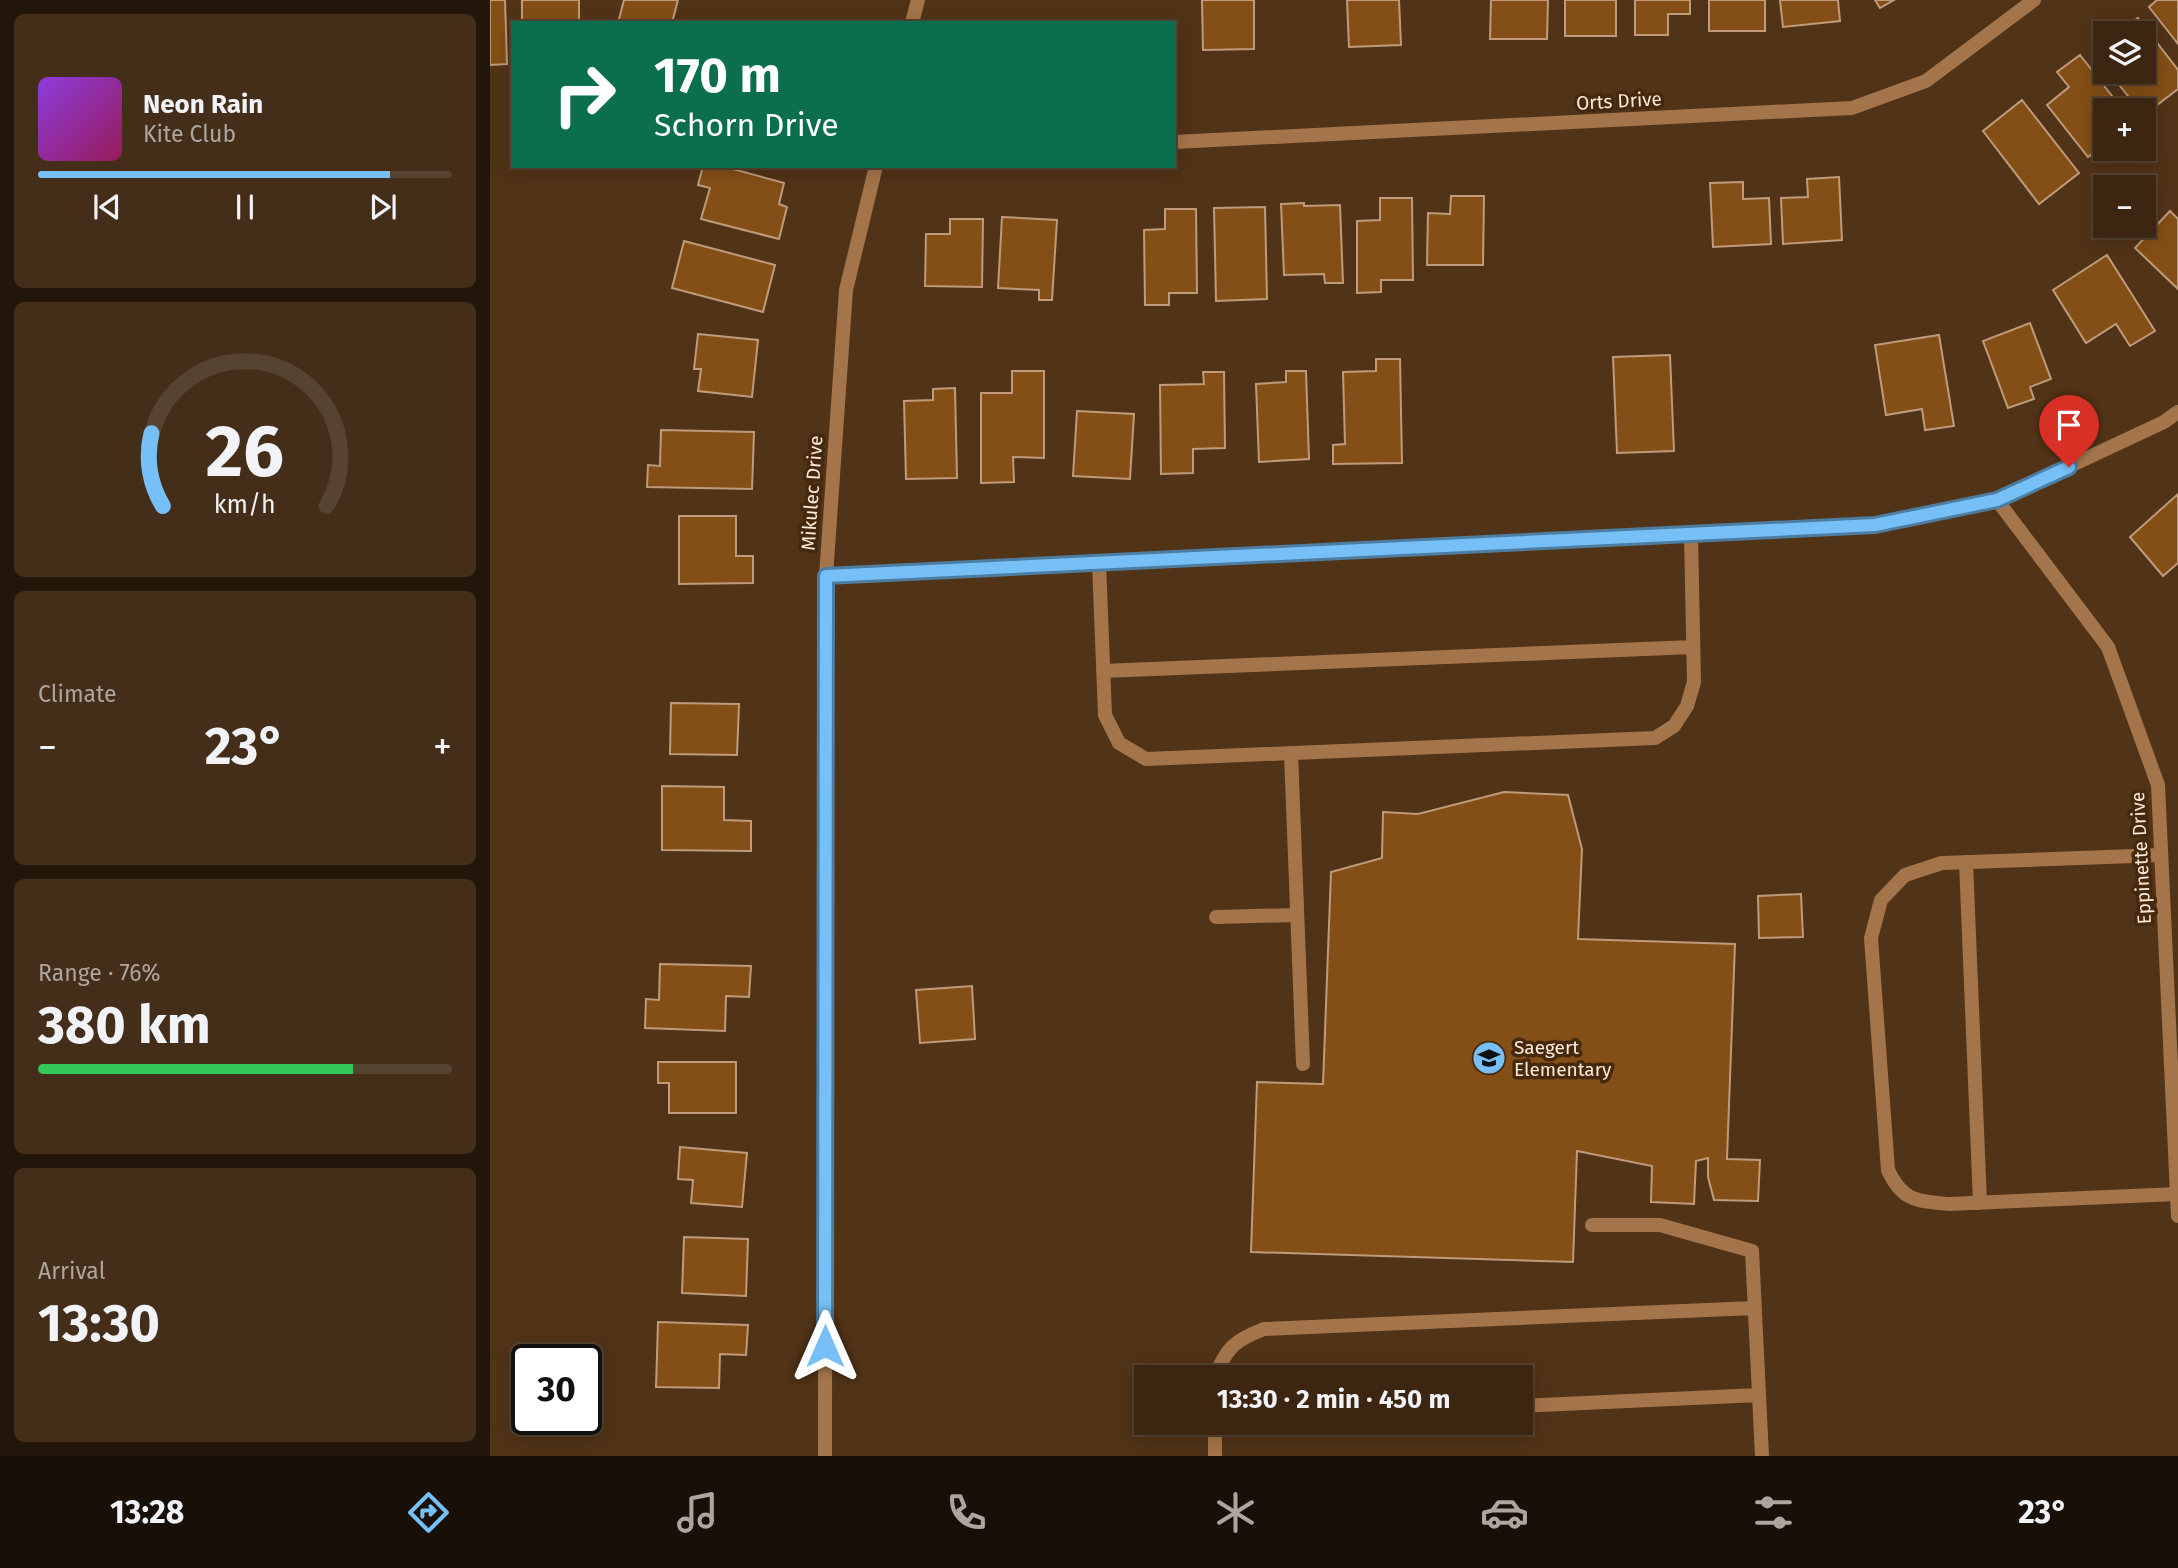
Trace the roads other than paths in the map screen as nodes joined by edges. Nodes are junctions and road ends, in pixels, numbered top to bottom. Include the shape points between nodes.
1 (918, 0) edge
2 (2034, 0) edge
3 (913, 21) edge
4 (1176, 142) edge
5 (876, 168) edge
6 (2178, 412) edge
7 (1997, 500) junction
8 (1691, 534) junction
9 (1099, 563) junction
10 (826, 576) junction
11 (1693, 647) junction
12 (1103, 671) junction
13 (1291, 753) junction
14 (2161, 855) junction
15 (1966, 862) junction
16 (1297, 915) junction
17 (1216, 917) dead end
18 (1303, 1064) dead end
19 (2177, 1194) edge
20 (1980, 1203) junction
21 (2178, 1216) edge
22 (1592, 1225) dead end
23 (1755, 1308) junction
24 (1220, 1365) edge
25 (1759, 1395) junction
26 (1533, 1405) edge
27 (1215, 1435) edge
28 (825, 1456) edge
29 (1215, 1456) edge
30 (1762, 1456) edge

1 - 3 street
2 - 4 street, Orts Drive via 1926,81 1852,108
5 - 10 street, Mikulec Drive via 846,290
6 - 7 street
7 - 8 street via 1875,525
7 - 14 street, Eppinette Drive via 2108,647 2158,785
8 - 9 street
8 - 11 street
9 - 10 street
9 - 12 street
10 - 28 street, Mikulec Drive
11 - 12 street
11 - 13 street via 1694,682 1687,706 1674,726 1655,738
12 - 13 street via 1105,715 1119,744 1146,759
13 - 16 street
14 - 15 street
14 - 19 street, Eppinette Drive
15 - 20 street
15 - 20 street via 1942,863 1905,874 1881,900 1871,938 1888,1170 1896,1188 1919,1201
16 - 17 street
16 - 18 street
19 - 20 street
19 - 21 street, Eppinette Drive
22 - 23 street via 1660,1224 1752,1251
23 - 24 street via 1264,1329 1240,1338
23 - 25 street
25 - 26 street
25 - 30 street
27 - 29 street

